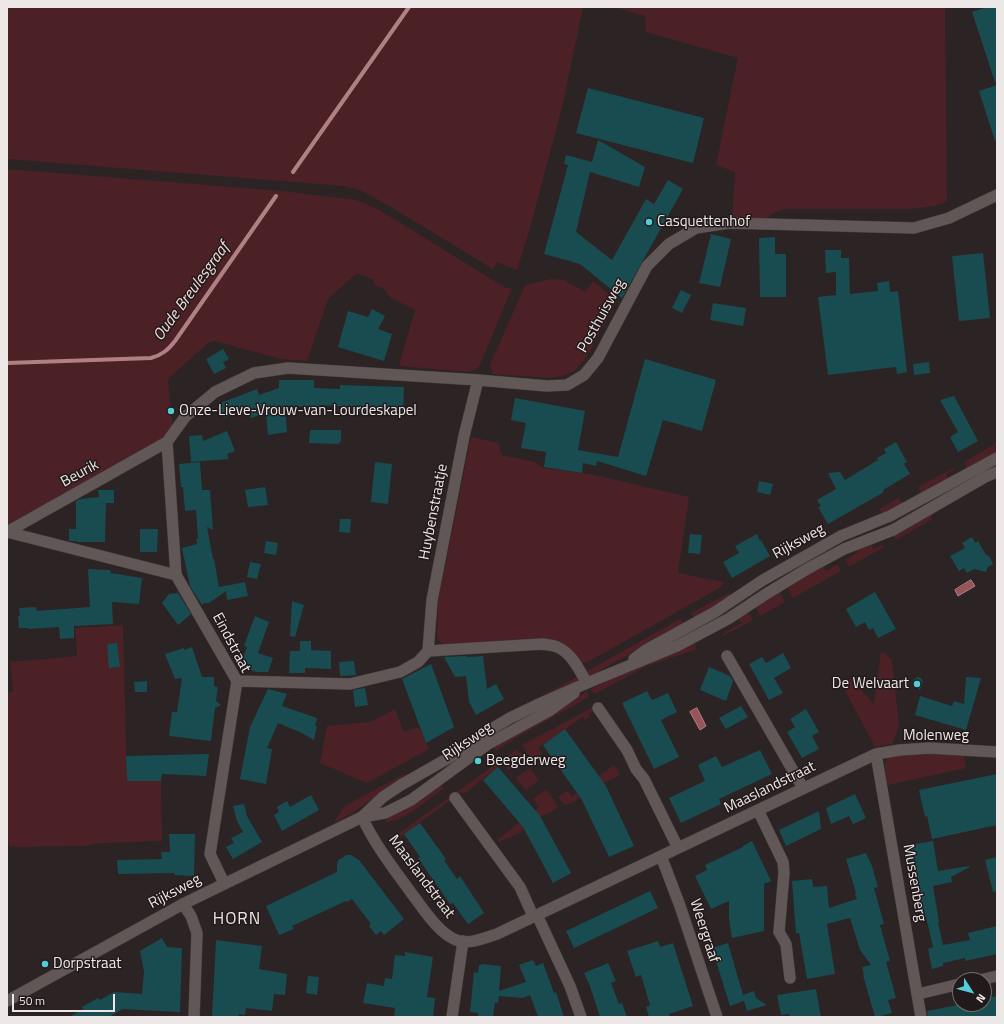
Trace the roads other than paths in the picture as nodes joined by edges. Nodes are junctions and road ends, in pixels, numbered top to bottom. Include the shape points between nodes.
1 (997, 195) edge
2 (478, 380) junction
3 (167, 442) junction
4 (997, 458) edge
5 (997, 472) edge
6 (7, 532) edge
7 (176, 575) junction
8 (428, 651) junction
9 (727, 656) dead end
10 (624, 667) junction
11 (237, 681) junction
12 (587, 683) junction
13 (598, 708) dead end
14 (997, 752) edge
15 (876, 754) junction
16 (803, 788) junction
17 (455, 798) dead end
18 (758, 810) junction
19 (362, 817) junction
20 (678, 848) junction
21 (662, 856) junction
22 (224, 883) junction
23 (183, 904) junction
24 (535, 915) junction
25 (463, 941) junction
26 (790, 978) dead end
27 (952, 986) edge
28 (918, 994) junction
29 (7, 1001) edge
30 (194, 1017) edge
31 (452, 1017) edge
32 (581, 1017) edge
33 (717, 1017) edge
34 (922, 1017) edge

1 - 2 street, Posthuisweg via 949,218 914,228 729,223 696,228 669,244 647,266 598,358 584,375 567,385 547,386
2 - 3 street, Posthuisweg via 288,368 254,373 215,392 185,417
2 - 8 street, Huybenstraatje via 464,436 432,600
3 - 6 street, Beurik
3 - 7 street, Eindstraat
4 - 10 street, Rijksweg via 890,516 836,539 646,650
5 - 10 street, Rijksweg via 893,530 844,549 728,619 677,646
6 - 7 street, Beurik
7 - 11 street, Eindstraat
8 - 11 street via 418,662 400,672 350,684
8 - 12 street via 542,644 558,647 577,664
9 - 16 street
10 - 12 street, Rijksweg
11 - 22 street, Eindstraat via 210,854
12 - 19 street, Rijksweg via 539,704 488,731 459,752 383,797
12 - 19 street, Rijksweg via 549,712 488,744 411,800 385,813
13 - 20 street via 644,779
14 - 15 street, Molenweg via 929,748
15 - 16 street, Maaslandstraat
15 - 28 street, Mussenberg
16 - 18 street, Maaslandstraat
17 - 24 street via 520,888
18 - 20 street, Maaslandstraat
18 - 26 street via 783,862 779,932 786,944
19 - 22 street, Rijksweg
19 - 25 street, Maaslandstraat via 369,833 426,913 447,935
20 - 21 street, Maaslandstraat
21 - 24 street, Maaslandstraat
21 - 33 street, Weergraaf
22 - 23 street, Rijksweg
23 - 29 street, Rijksweg
23 - 30 street via 197,933
24 - 25 street, Maaslandstraat via 497,934 474,941
24 - 32 street via 570,986
25 - 31 street
27 - 28 street
28 - 34 street, Mussenberg

